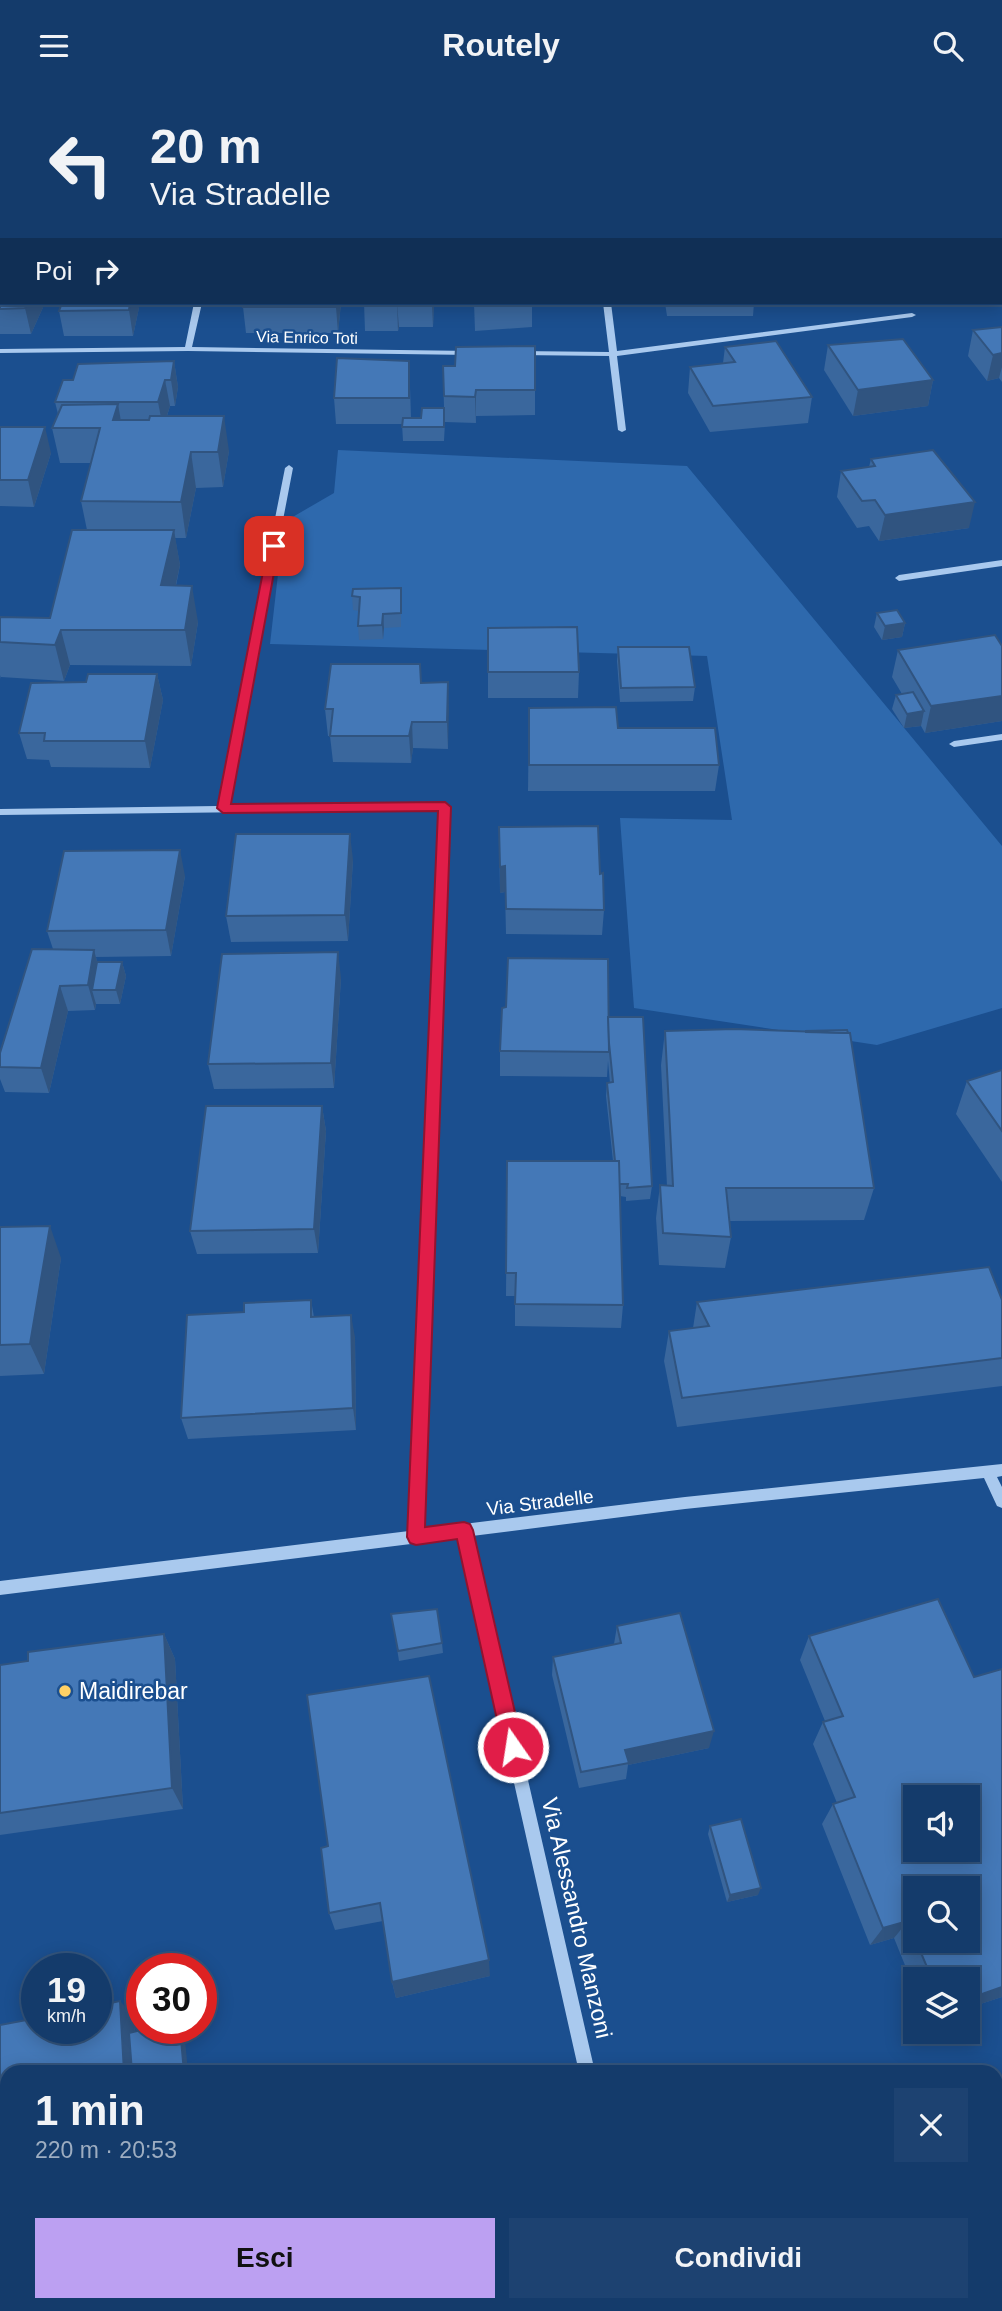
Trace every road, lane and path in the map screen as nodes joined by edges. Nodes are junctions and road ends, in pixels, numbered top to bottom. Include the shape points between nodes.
1 (198, 305) edge
2 (607, 305) edge
3 (912, 315) dead end
4 (188, 349) junction
5 (0, 351) edge
6 (477, 353) edge
7 (504, 353) edge
8 (614, 354) junction
9 (622, 430) dead end
10 (289, 468) dead end
11 (1002, 563) edge
12 (899, 578) dead end
13 (1002, 737) edge
14 (954, 744) dead end
15 (223, 808) junction
16 (0, 812) edge
17 (995, 1471) edge
18 (1002, 1502) edge
19 (464, 1530) junction
20 (416, 1537) junction
21 (0, 1588) edge
22 (585, 2065) edge

1 - 4 street
2 - 8 street
3 - 8 street
4 - 5 street, Via Enrico Toti
4 - 6 street, Via Enrico Toti
7 - 8 street
8 - 9 street
10 - 15 street
11 - 12 street
13 - 14 street
15 - 16 street
15 - 20 street via 445,807
17 - 18 street
17 - 19 street, Via Stradelle
19 - 20 street, Via Stradelle
19 - 22 street, Via Alessandro Manzoni
20 - 21 street, Via Stradelle

